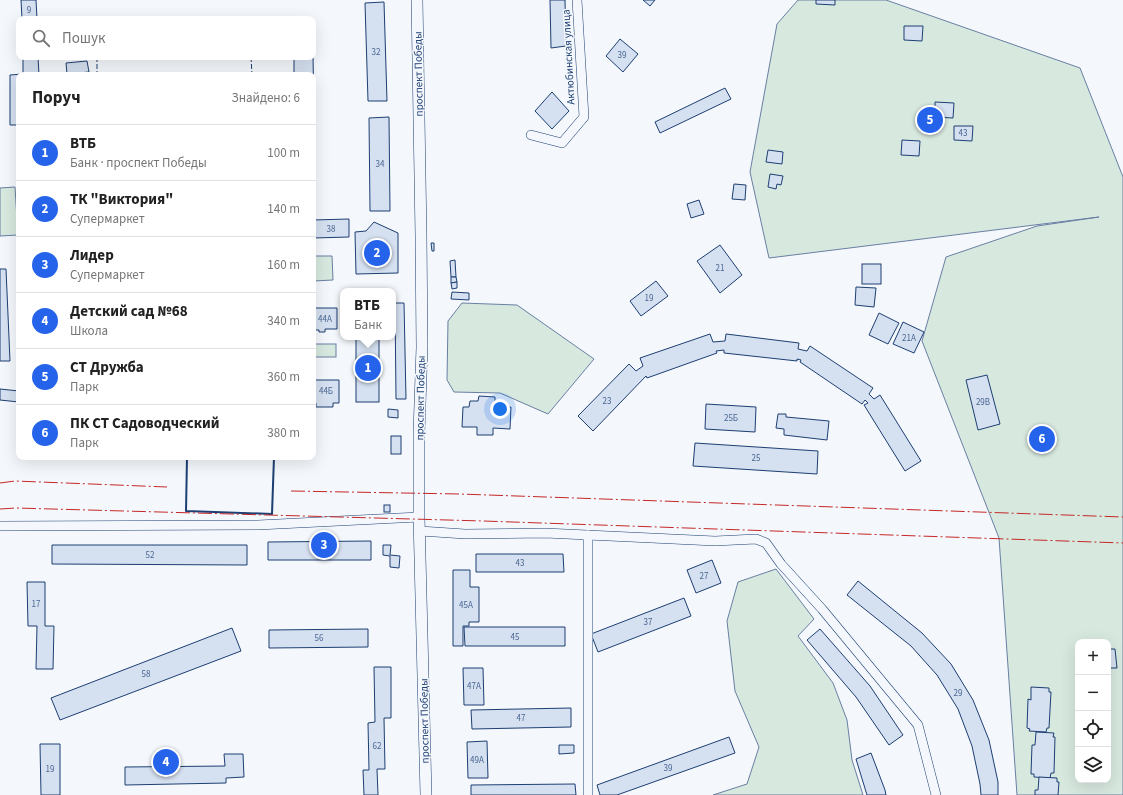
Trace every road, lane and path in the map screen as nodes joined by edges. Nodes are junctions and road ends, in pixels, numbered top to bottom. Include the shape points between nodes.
1 (417, 0) edge
2 (577, 0) edge
3 (530, 135) dead end
4 (419, 517) junction
5 (0, 526) edge
6 (420, 531) junction
7 (588, 535) junction
8 (426, 795) edge
9 (588, 795) edge
10 (936, 795) edge

1 - 4 street, проспект Победы via 422,347
2 - 3 street, Актюбинская улица via 584,117 562,143
4 - 5 street via 258,524
4 - 6 street, проспект Победы
6 - 7 street
6 - 8 street, проспект Победы
7 - 9 street
7 - 10 street via 715,541 756,539 766,543 918,725

